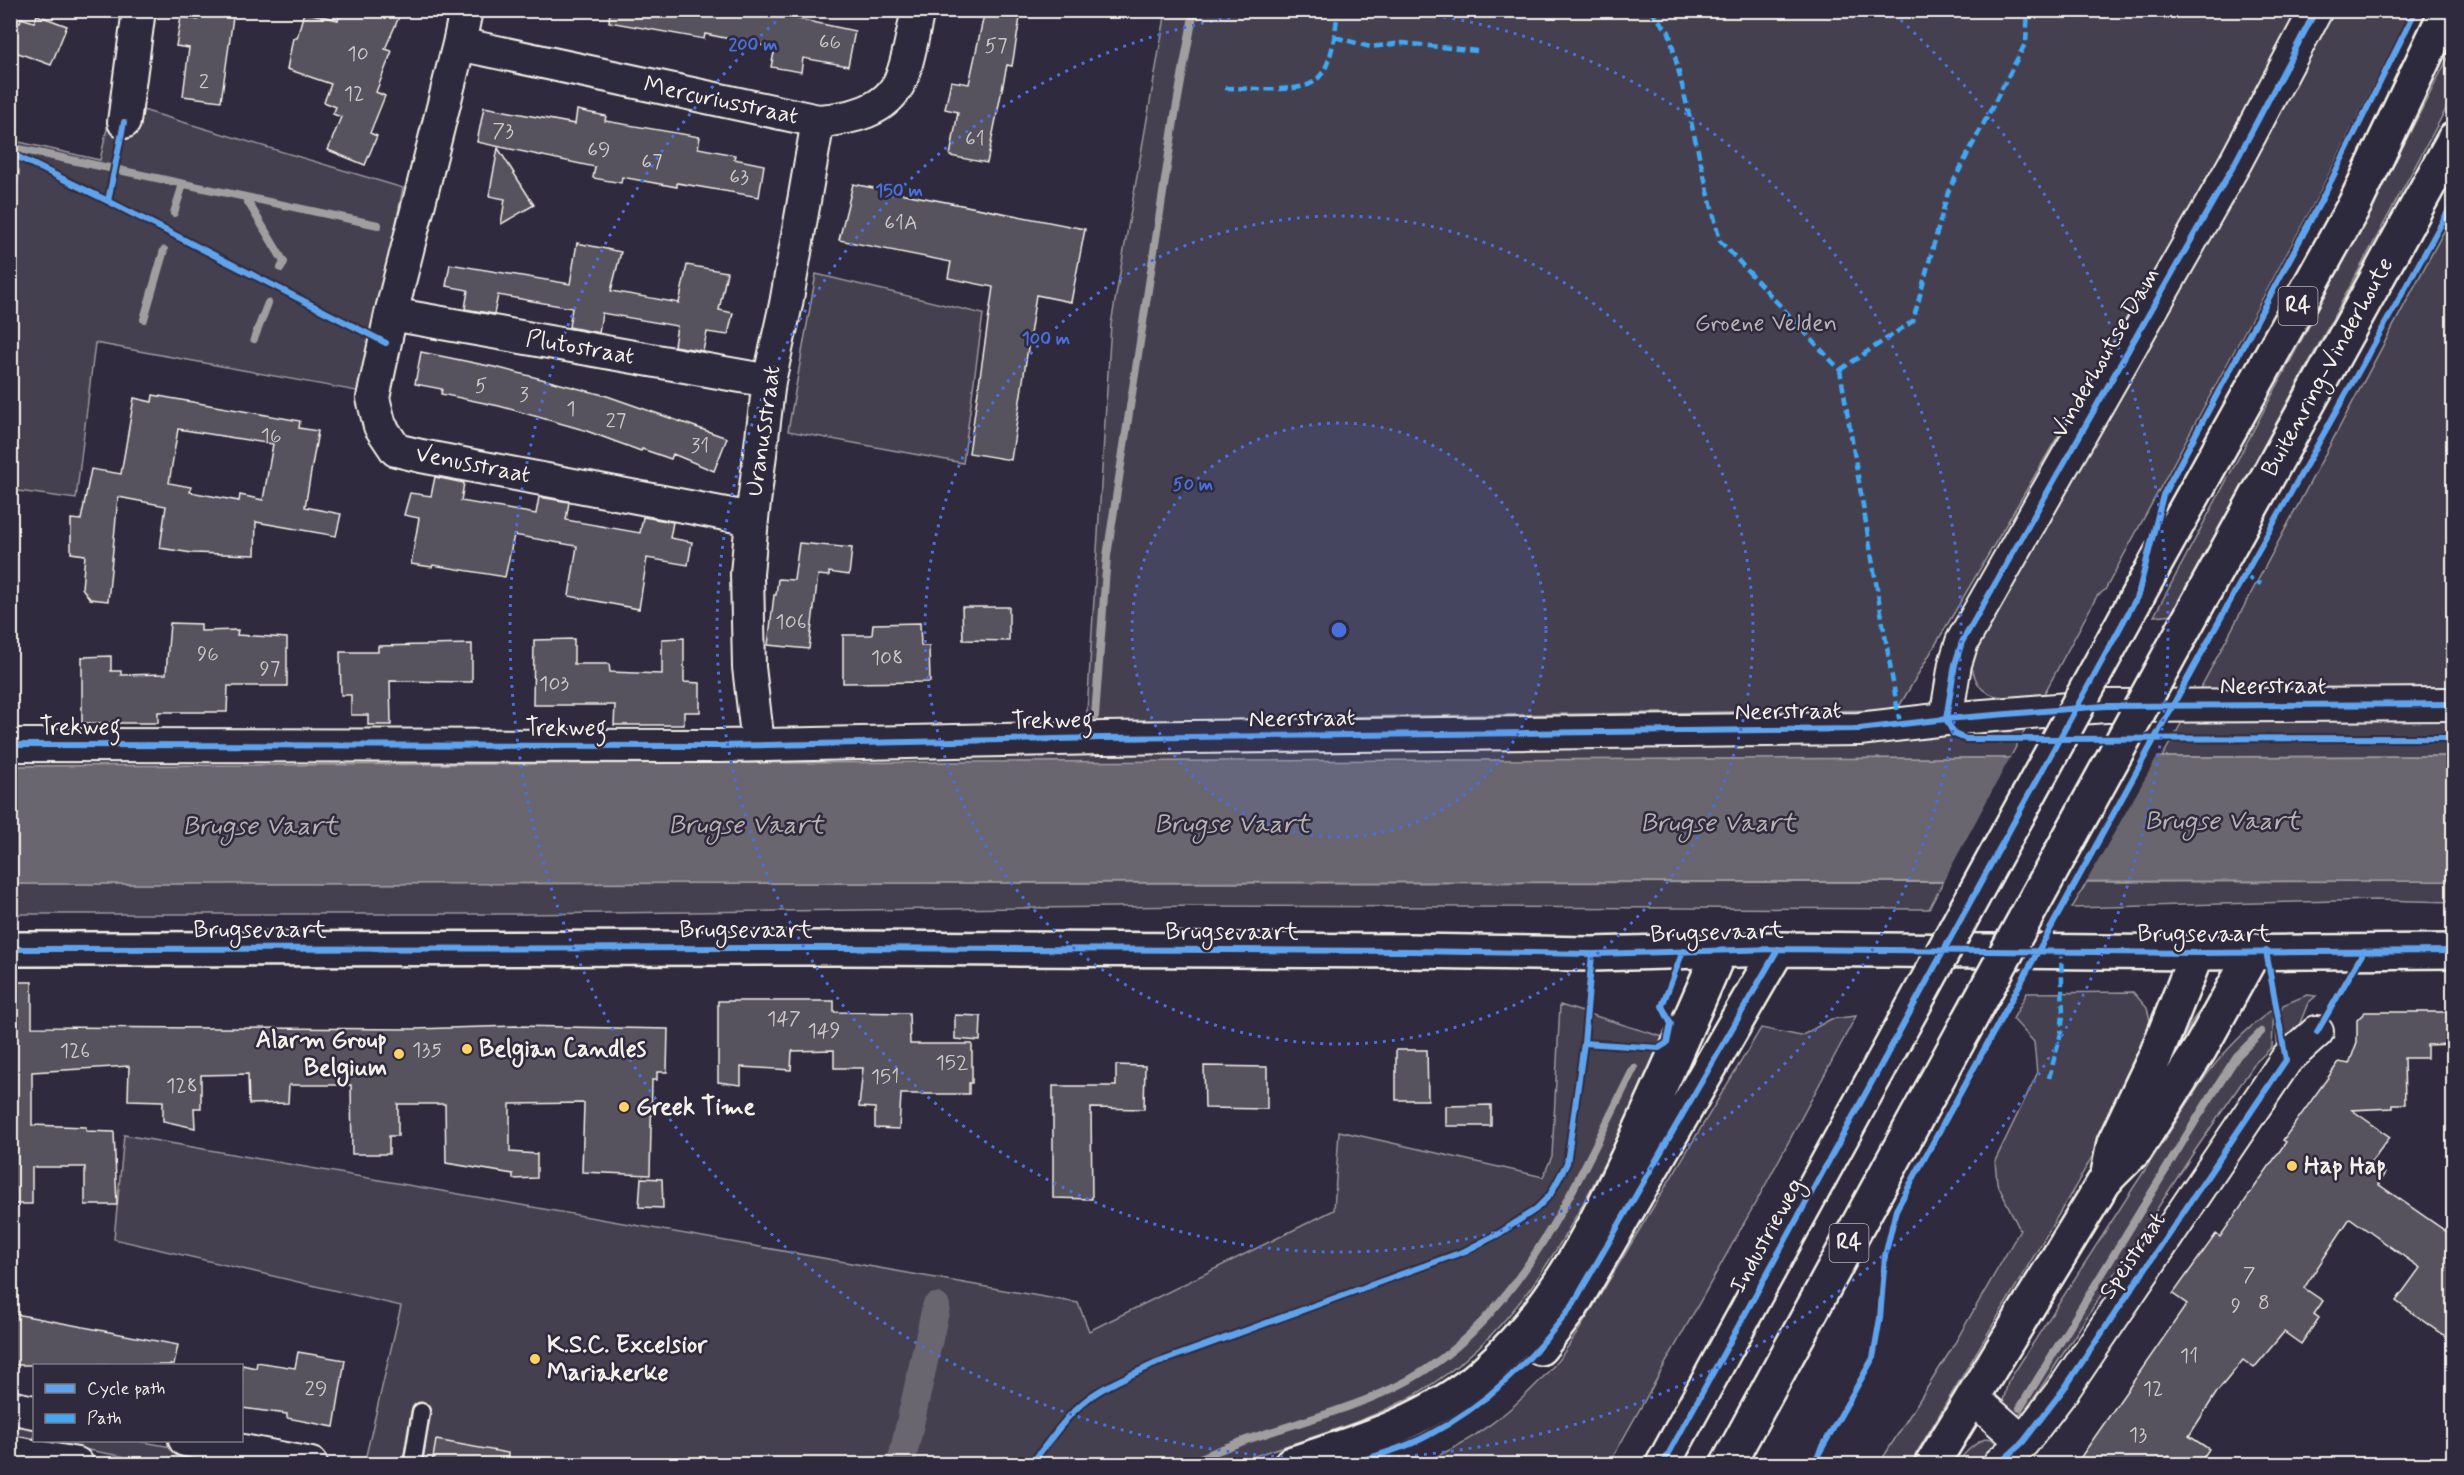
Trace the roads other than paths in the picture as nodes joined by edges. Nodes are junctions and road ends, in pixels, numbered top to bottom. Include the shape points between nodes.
1 (139, 10) edge
2 (466, 10) edge
3 (918, 10) edge
4 (2316, 10) edge
5 (2447, 10) edge
6 (459, 44) junction
7 (818, 121) junction
8 (123, 122) dead end
9 (2454, 139) edge
10 (391, 314) junction
11 (769, 381) junction
12 (752, 519) junction
13 (2454, 704) edge
14 (1946, 719) junction
15 (1122, 738) joint
16 (758, 744) junction
17 (10, 745) edge
18 (10, 949) edge
19 (1778, 949) junction
20 (1720, 950) junction
21 (2254, 951) junction
22 (2454, 951) edge
23 (2197, 953) junction
24 (2317, 1032) dead end
25 (2106, 1179) junction
26 (1973, 1398) junction
27 (10, 1407) edge
28 (33, 1412) edge
29 (421, 1412) dead end
30 (196, 1442) edge
31 (2023, 1442) junction
32 (10, 1452) edge
33 (77, 1464) edge
34 (311, 1464) edge
35 (410, 1464) edge
36 (1291, 1464) edge
37 (1350, 1464) edge
38 (1663, 1464) edge
39 (1728, 1464) edge
40 (1932, 1464) edge
41 (2000, 1464) edge

1 - 8 street
2 - 6 street, Venusstraat
3 - 7 street, Mercuriusstraat via 901,80 880,106 843,120
4 - 14 street, Vinderhoutse Dam via 2235,163 1962,642
5 - 38 main road, Industrieweg / R4, bridge via 2355,204
6 - 7 street, Mercuriusstraat
6 - 10 street, Venusstraat
7 - 11 street, Uranusstraat
9 - 39 main road, Buitenring-Vinderhoute / R4, bridge
10 - 11 street, Plutostraat
10 - 12 street, Venusstraat via 373,398 380,426 396,450
11 - 12 street, Uranusstraat
12 - 16 street, Uranusstraat via 747,574 749,667
13 - 14 street, Neerstraat via 2105,706
14 - 15 street, Neerstraat via 1859,729
15 - 16 street, Trekweg
16 - 17 street, Trekweg
18 - 20 main road, Brugsevaart via 840,948 1592,954
19 - 20 main road, Brugsevaart
19 - 23 main road, Brugsevaart
19 - 37 main road via 1572,1306 1542,1346 1497,1391 1462,1416 1425,1437
20 - 36 main road via 1605,1206 1570,1266 1522,1335 1481,1375 1428,1412 1373,1437
21 - 22 main road, Brugsevaart
21 - 23 main road, Brugsevaart
21 - 25 main road via 2200,1048 2136,1149
23 - 25 main road via 2156,1056 2114,1143
24 - 31 street, Speistraat via 2286,1060 2067,1386
25 - 26 main road
26 - 31 street
26 - 40 main road
27 - 28 street
29 - 35 lane
30 - 34 street
31 - 41 street, Speistraat
32 - 33 street

